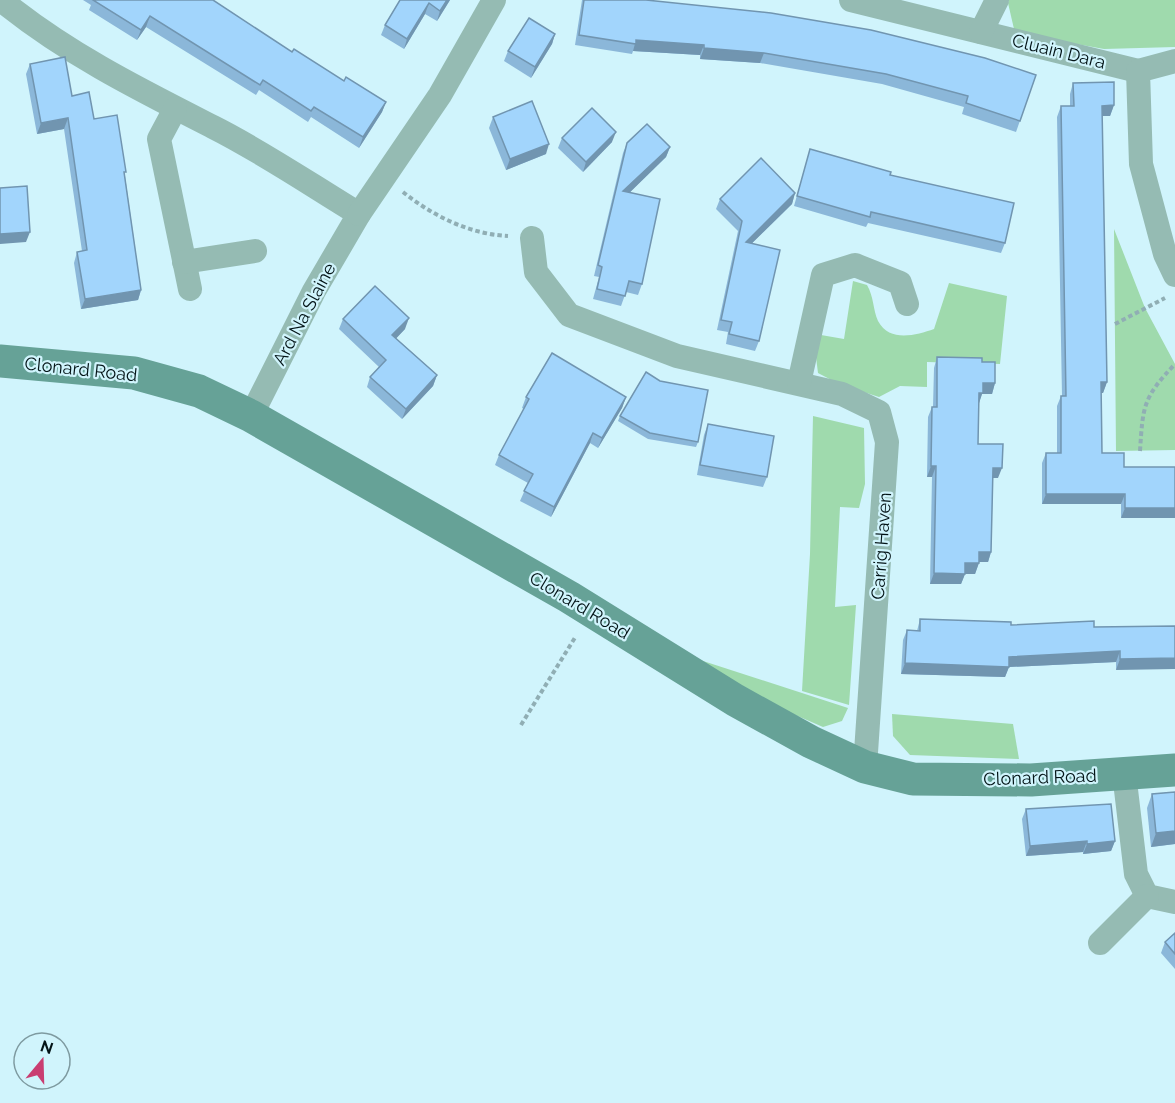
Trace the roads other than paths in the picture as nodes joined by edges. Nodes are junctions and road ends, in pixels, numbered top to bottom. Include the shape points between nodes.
1 (1, 0) edge
2 (494, 0) edge
3 (851, 0) edge
4 (997, 0) edge
5 (981, 32) junction
6 (1175, 61) edge
7 (1138, 71) junction
8 (175, 109) junction
9 (359, 214) junction
10 (532, 238) road end
11 (255, 251) dead end
12 (184, 262) junction
13 (1175, 275) edge
14 (190, 289) dead end
15 (907, 303) dead end
16 (0, 361) edge
17 (799, 383) junction
18 (251, 416) junction
19 (865, 767) junction
20 (1175, 770) edge
21 (1124, 773) junction
22 (1147, 896) junction
23 (1175, 902) edge
24 (1100, 943) dead end

1 - 8 street via 47,36
2 - 9 street, Ard Na Slaine via 440,95
3 - 5 street, Cluain Dara
4 - 5 street
5 - 7 street, Cluain Dara
6 - 7 street, Cluain Dara
7 - 13 street via 1141,164 1165,254
8 - 9 street via 215,128
8 - 12 street via 159,139
9 - 18 street, Ard Na Slaine via 314,291
10 - 17 street, Carrig Haven via 536,272 569,315 677,356
11 - 12 street
12 - 14 street
15 - 17 street via 900,283 855,265 823,275
16 - 18 street, Clonard Road via 134,373 199,391
17 - 19 street, Carrig Haven via 842,394 879,412 887,442
18 - 19 street, Clonard Road via 591,611 735,700
19 - 21 street, Clonard Road via 913,779 1031,780
20 - 21 street, Clonard Road
21 - 22 street via 1136,874
22 - 23 street
22 - 24 street

